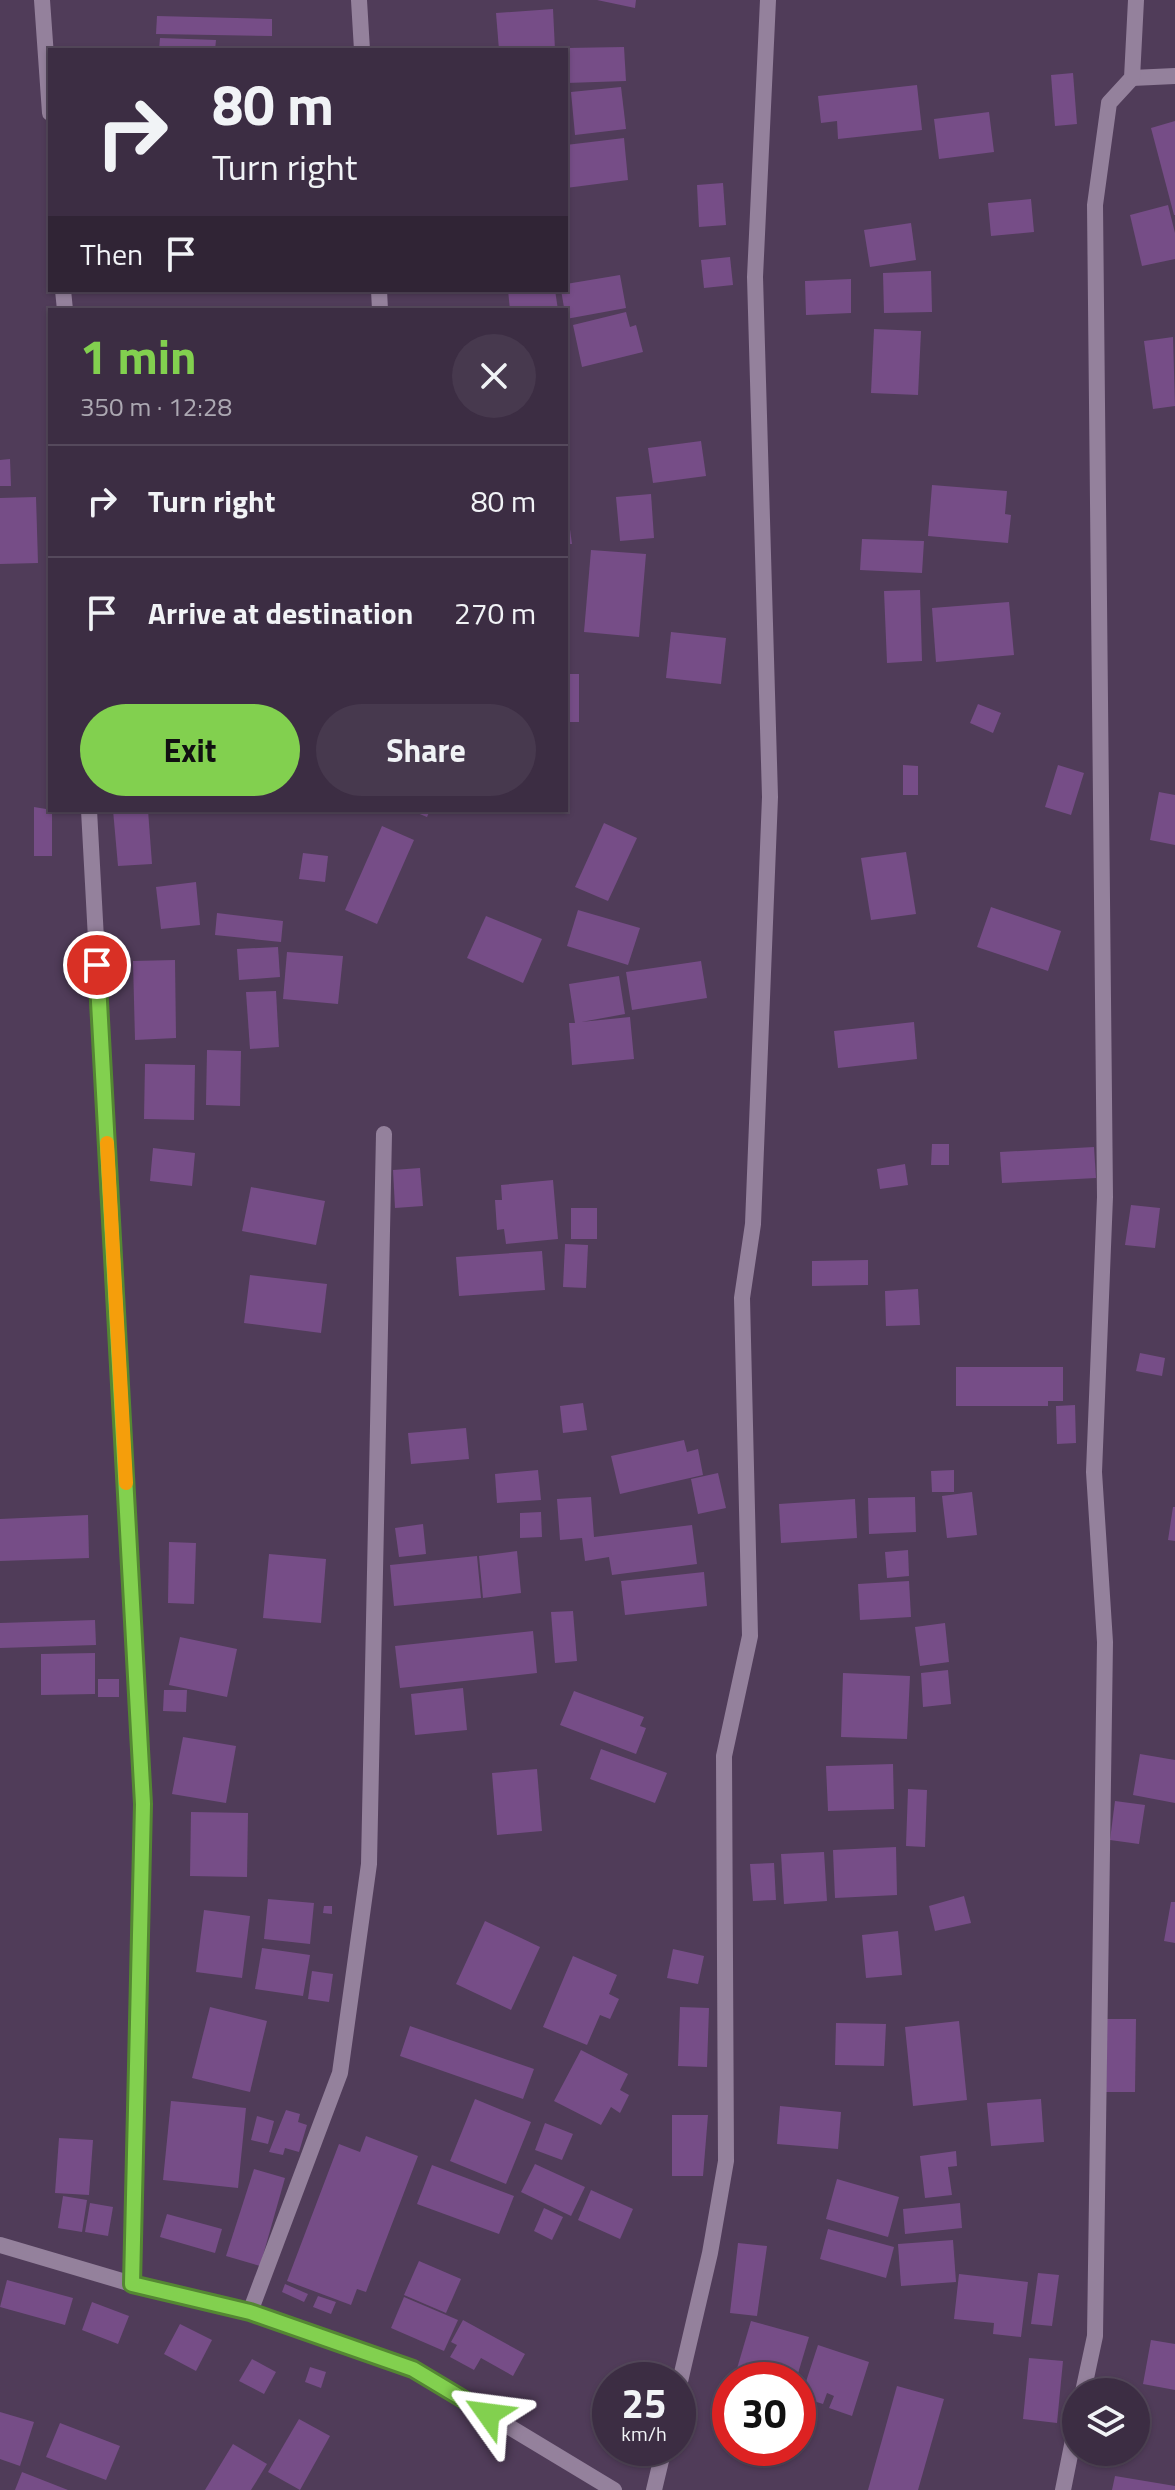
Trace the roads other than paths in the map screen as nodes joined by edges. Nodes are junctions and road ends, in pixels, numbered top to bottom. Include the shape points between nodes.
1 (42, 0) edge
2 (359, 0) edge
3 (768, 0) edge
4 (1136, 0) edge
5 (362, 48) edge
6 (1175, 76) edge
7 (1132, 78) junction
8 (48, 85) edge
9 (89, 812) edge
10 (384, 1134) dead end
11 (0, 2245) edge
12 (132, 2284) junction
13 (250, 2312) junction
14 (685, 2362) edge
15 (1086, 2378) edge
16 (660, 2466) edge
17 (1068, 2466) edge
18 (614, 2490) edge
19 (654, 2490) edge
20 (1063, 2490) edge

1 - 8 street
2 - 5 street
3 - 14 street via 755,277 770,797 753,1224 742,1298 750,1636 724,1756 726,2161
4 - 7 street
6 - 7 street
7 - 15 street via 1109,103 1095,205 1105,1197 1094,1472 1105,1642 1095,2336
9 - 12 street via 143,1804
10 - 13 street via 369,1864 340,2073
11 - 12 street
12 - 13 street
13 - 18 street via 413,2369
16 - 19 street
17 - 20 street

